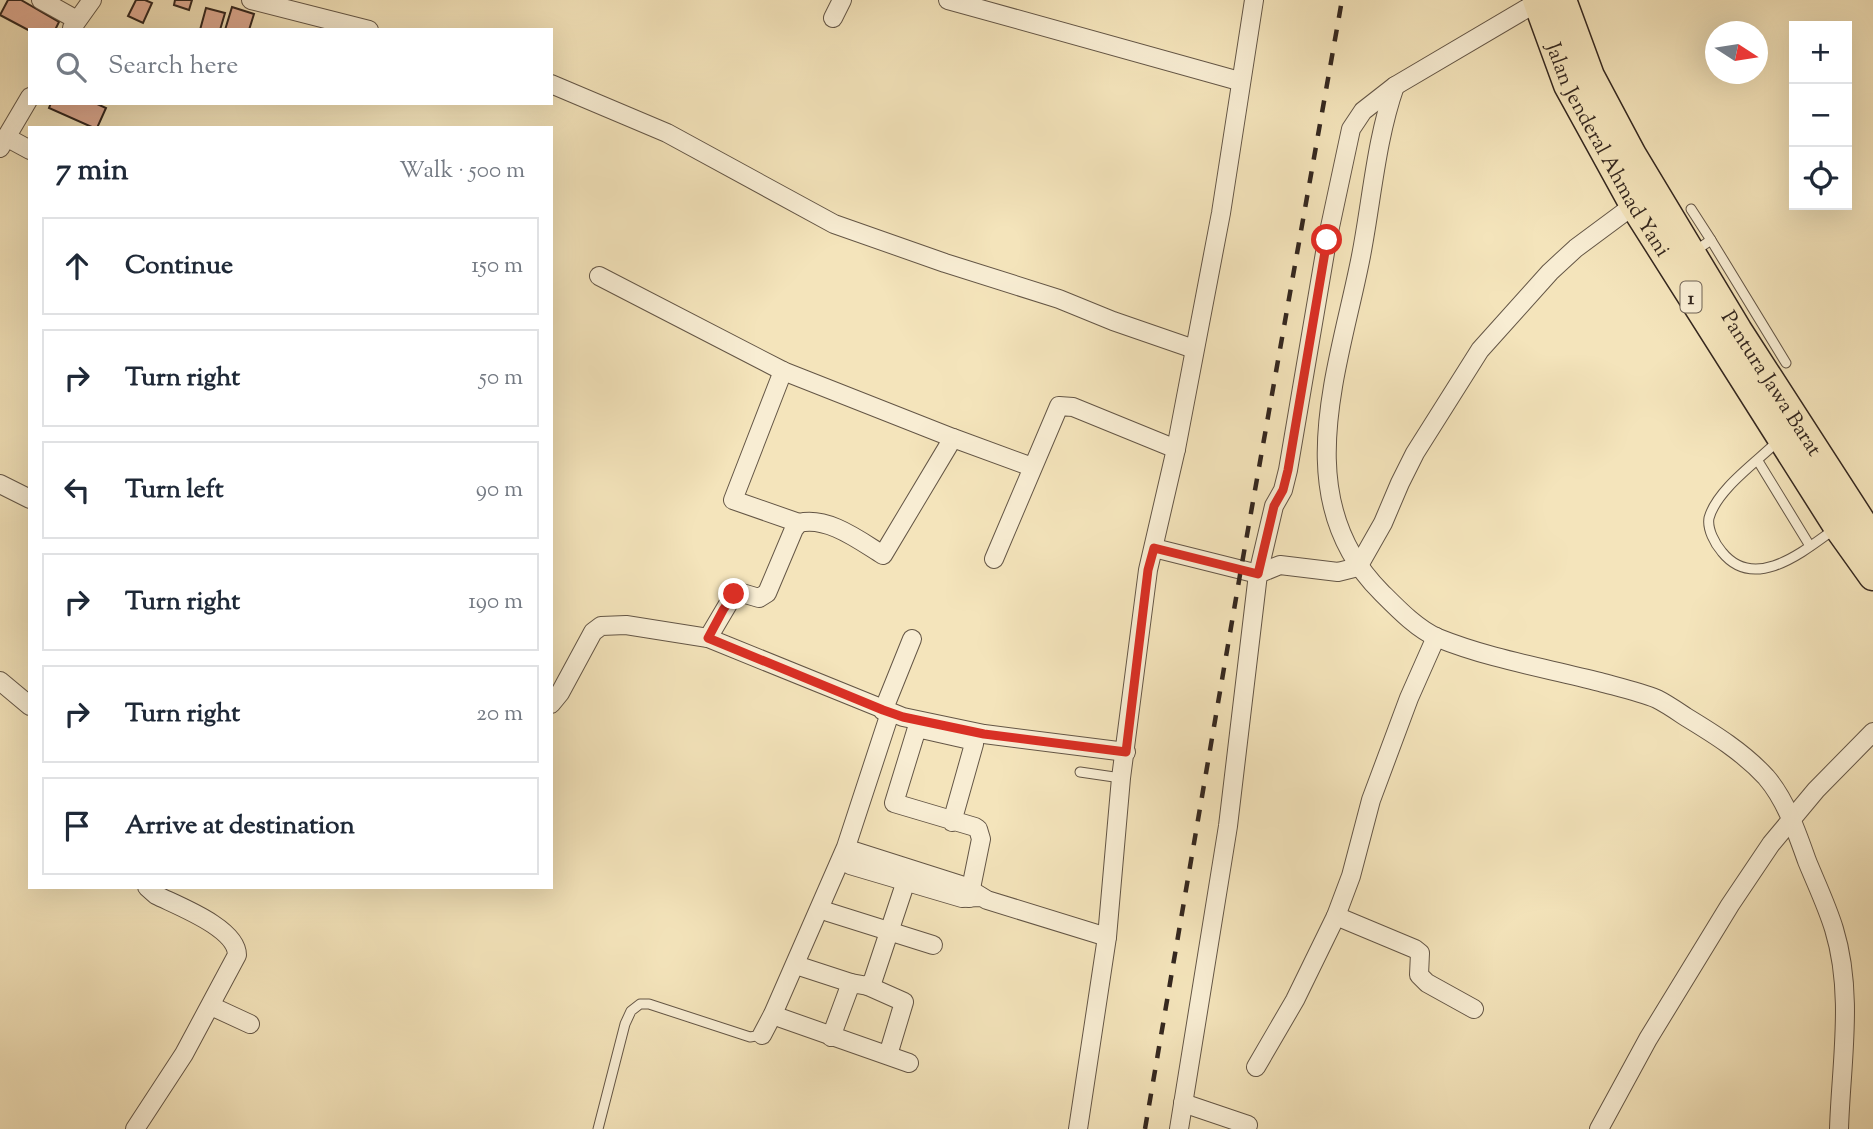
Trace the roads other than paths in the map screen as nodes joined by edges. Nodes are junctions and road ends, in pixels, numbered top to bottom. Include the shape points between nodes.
1 (41, 0) edge
2 (92, 0) edge
3 (251, 0) edge
4 (842, 0) edge
5 (948, 0) edge
6 (1254, 0) edge
7 (1545, 1) edge
8 (833, 19) dead end
9 (74, 25) edge
10 (361, 28) edge
11 (1240, 80) junction
12 (553, 85) edge
13 (1395, 86) junction
14 (28, 100) edge
15 (3, 143) edge
16 (28, 149) edge
17 (1634, 205) junction
18 (1691, 209) dead end
19 (1701, 247) junction
20 (599, 276) dead end
21 (1749, 325) junction
22 (1194, 349) junction
23 (1786, 363) dead end
24 (783, 371) junction
25 (1783, 437) junction
26 (953, 438) junction
27 (1176, 449) junction
28 (1758, 461) junction
29 (1032, 467) junction
30 (0, 484) edge
31 (28, 498) edge
32 (799, 523) junction
33 (1838, 527) junction
34 (1873, 540) edge
35 (1810, 546) junction
36 (1154, 548) junction
37 (994, 559) dead end
38 (1358, 567) junction
39 (1258, 574) junction
40 (1873, 576) edge
41 (1436, 637) junction
42 (708, 638) junction
43 (912, 639) dead end
44 (0, 681) edge
45 (553, 702) edge
46 (28, 704) edge
47 (887, 712) junction
48 (1873, 732) edge
49 (1126, 752) junction
50 (1080, 772) dead end
51 (1121, 778) junction
52 (873, 796) dead end
53 (894, 803) junction
54 (1791, 818) junction
55 (952, 822) junction
56 (149, 889) edge
57 (973, 895) junction
58 (828, 912) dead end
59 (1336, 916) junction
60 (889, 931) junction
61 (1107, 937) junction
62 (933, 945) dead end
63 (802, 967) dead end
64 (860, 984) junction
65 (211, 1006) junction
66 (1474, 1009) dead end
67 (781, 1018) dead end
68 (250, 1024) dead end
69 (762, 1035) joint
70 (831, 1037) junction
71 (888, 1055) junction
72 (909, 1063) dead end
73 (1256, 1068) dead end
74 (1184, 1103) junction
75 (1248, 1125) dead end
76 (135, 1129) edge
77 (597, 1129) edge
78 (1078, 1129) edge
79 (1180, 1129) edge
80 (1599, 1129) edge
81 (1839, 1129) edge

1 - 9 street
2 - 9 street
3 - 10 street
4 - 8 street
5 - 11 street
6 - 11 street
7 - 13 street
7 - 17 highway, Jalan Jenderal Ahmad Yani / 1 via 1568,85
7 - 19 highway, Pantura Jawa Barat / 1 via 1632,155
11 - 22 street via 1221,213
12 - 22 street via 667,133 834,224
13 - 38 street via 1385,114 1328,427 1331,503 1340,536
13 - 39 street via 1363,111 1351,129 1288,470
14 - 15 street
15 - 16 street
17 - 25 highway, Jalan Jenderal Ahmad Yani / 1
17 - 38 street via 1550,272 1480,350 1415,453
18 - 19 lane
19 - 21 highway, Pantura Jawa Barat / 1
20 - 24 street
21 - 23 lane
21 - 34 highway, Pantura Jawa Barat / 1
22 - 27 street
24 - 26 street
24 - 32 street via 733,500
25 - 28 lane
25 - 33 highway, Jalan Jenderal Ahmad Yani / 1
26 - 29 street
26 - 32 street via 883,555 821,523
27 - 29 street via 1073,407 1059,406
27 - 36 street
28 - 35 lane
28 - 35 lane via 1721,497 1709,518 1719,548 1730,562 1757,569 1776,565
29 - 37 street
30 - 31 street
32 - 42 street via 767,593 759,598 734,594
33 - 35 lane
33 - 40 highway, Jalan Jenderal Ahmad Yani / 1
36 - 39 street
36 - 49 street
38 - 39 street via 1338,572 1280,565
38 - 41 street via 1391,602
39 - 74 street via 1228,826
41 - 54 street via 1658,699 1749,761 1769,780
41 - 59 street via 1371,800 1352,876
42 - 45 street via 626,625 601,626 593,632
42 - 47 street
43 - 47 street
44 - 46 street
47 - 49 street via 984,734
47 - 69 street via 846,848
48 - 54 street
49 - 51 street
50 - 51 lane
51 - 61 street
52 - 53 street
53 - 55 street
53 - 55 street via 917,728 970,740 974,747
54 - 80 street via 1730,905
54 - 81 street via 1834,930 1843,973
55 - 57 street via 979,832
56 - 65 street via 224,931 237,948 233,967
57 - 60 street via 906,876
57 - 61 street
58 - 60 street
59 - 66 street via 1416,949 1420,953 1419,975
59 - 73 street
60 - 62 street
60 - 64 street via 873,980
61 - 78 street
63 - 64 street
64 - 70 street
64 - 71 street via 904,1002
65 - 68 street
65 - 76 street
67 - 70 street
69 - 77 lane via 750,1037 640,1004 625,1024
70 - 71 street
71 - 72 street
74 - 75 street
74 - 79 street

